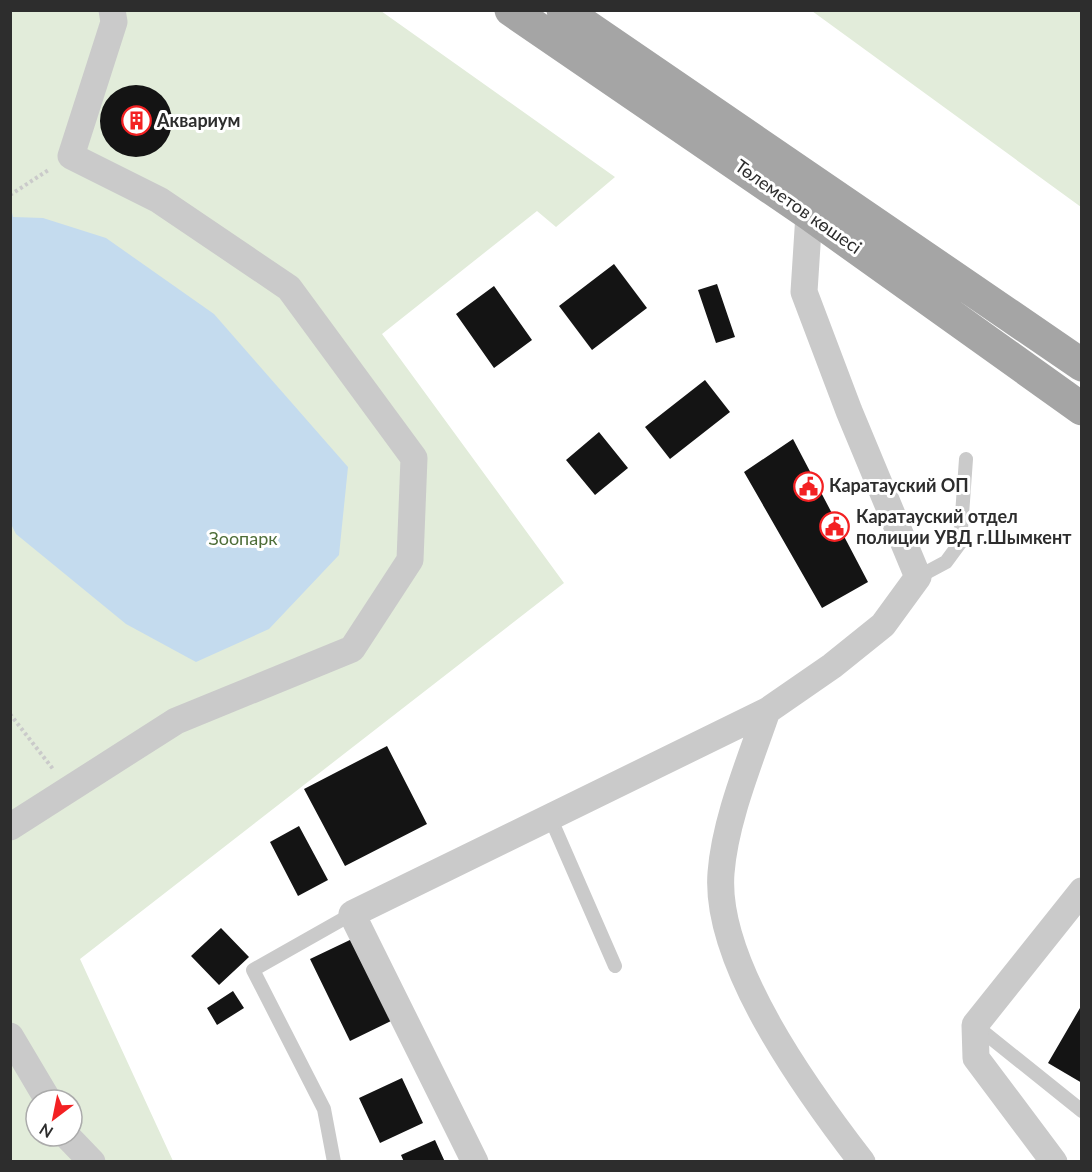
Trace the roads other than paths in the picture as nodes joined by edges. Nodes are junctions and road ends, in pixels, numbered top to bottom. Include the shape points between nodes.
1 (112, 10) edge
2 (511, 10) edge
3 (563, 10) edge
4 (810, 214) junction
5 (1082, 365) edge
6 (1082, 409) edge
7 (966, 459) dead end
8 (918, 577) junction
9 (767, 711) junction
10 (550, 817) junction
11 (10, 827) edge
12 (1082, 891) edge
13 (351, 914) junction
14 (615, 966) dead end
15 (975, 1025) junction
16 (10, 1036) edge
17 (41, 1088) edge
18 (1082, 1111) edge
19 (79, 1148) edge
20 (92, 1161) edge
21 (334, 1161) edge
22 (475, 1161) edge
23 (862, 1161) edge
24 (1054, 1161) edge

1 - 11 street via 114,22 71,156 159,200 290,288 414,458 410,560 352,649 176,721
2 - 4 main road, Төлеметов көшесі
3 - 5 main road, Төлеметов көшесі
4 - 6 main road, Төлеметов көшесі
4 - 8 street via 804,292
7 - 8 lane via 960,543 946,562
8 - 9 street via 883,625
9 - 10 street
9 - 23 street via 736,801 721,873 726,932 752,994 817,1104
10 - 13 street
10 - 14 lane
12 - 15 street
13 - 21 lane via 253,970 324,1109
13 - 22 street
15 - 18 lane
15 - 24 street via 975,1058
16 - 17 street
19 - 20 street

